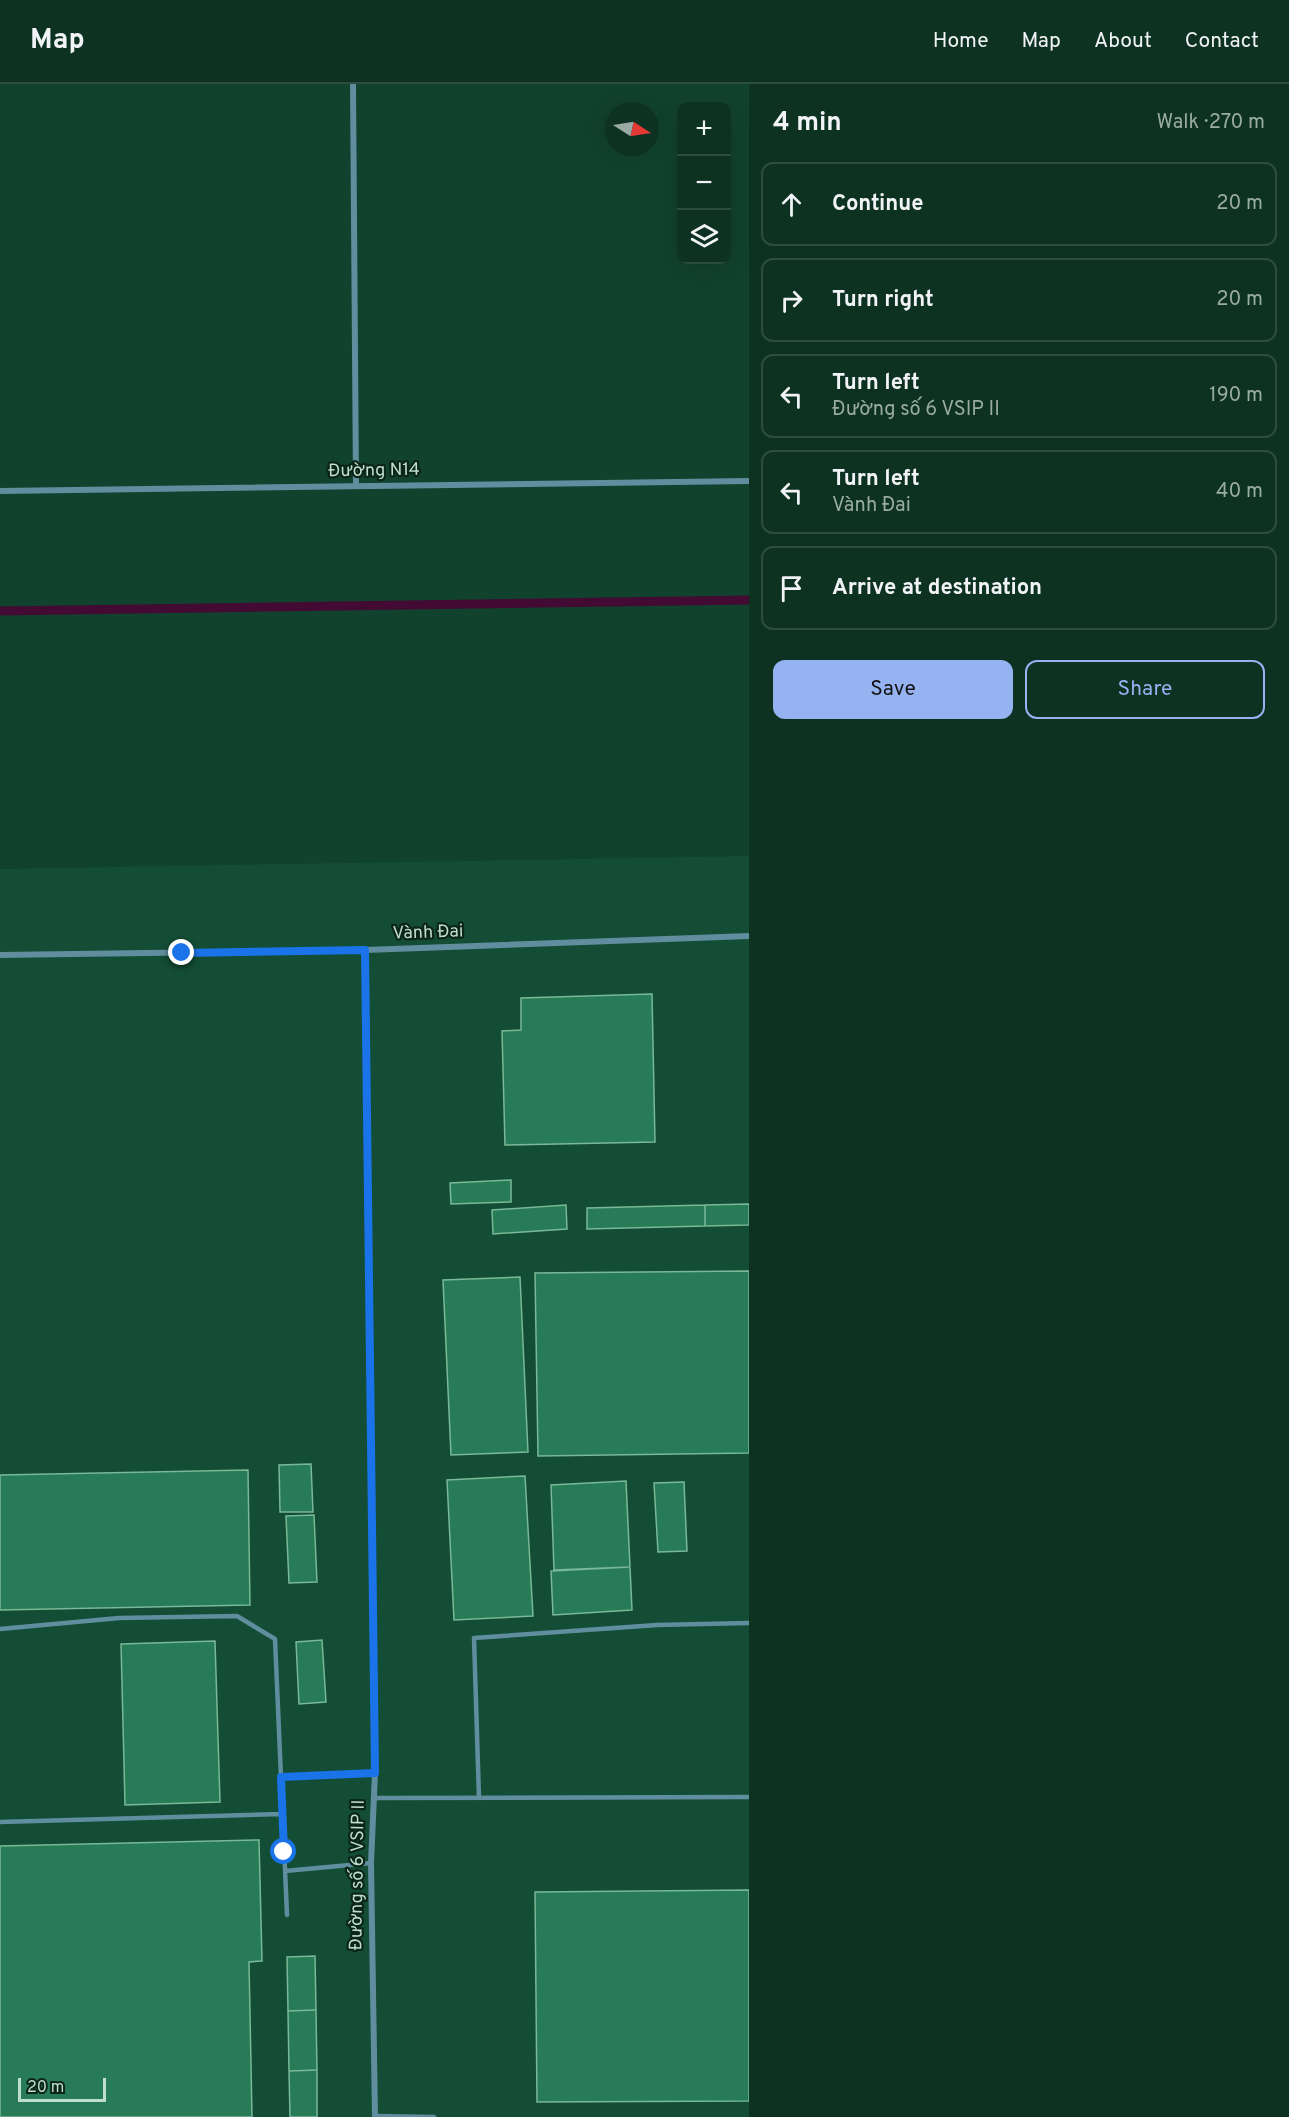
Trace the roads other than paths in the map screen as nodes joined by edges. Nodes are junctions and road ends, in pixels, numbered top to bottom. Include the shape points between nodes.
1 (353, 84) edge
2 (749, 481) edge
3 (356, 486) junction
4 (0, 491) edge
5 (749, 936) edge
6 (365, 950) junction
7 (0, 955) edge
8 (749, 1623) edge
9 (0, 1629) edge
10 (375, 1773) junction
11 (281, 1777) junction
12 (749, 1797) edge
13 (374, 1798) junction
14 (479, 1798) junction
15 (282, 1814) junction
16 (0, 1822) edge
17 (370, 1863) junction
18 (285, 1871) junction
19 (287, 1915) dead end
20 (375, 2116) edge
21 (434, 2117) edge

1 - 3 street
2 - 3 street, Đường N14
3 - 4 street, Đường N14
5 - 6 street, Vành Đai
6 - 7 street, Vành Đai
6 - 10 street, Đường số 6 VSIP II
8 - 14 lane via 657,1625 474,1638
9 - 11 lane via 118,1618 237,1616 275,1639
10 - 11 lane
10 - 13 street, Đường số 6 VSIP II
11 - 15 lane
12 - 14 lane
13 - 14 lane
13 - 17 street, Đường số 6 VSIP II
15 - 16 lane
15 - 18 lane
17 - 18 lane
17 - 20 street, Đường số 6 VSIP II
18 - 19 lane
20 - 21 lane

